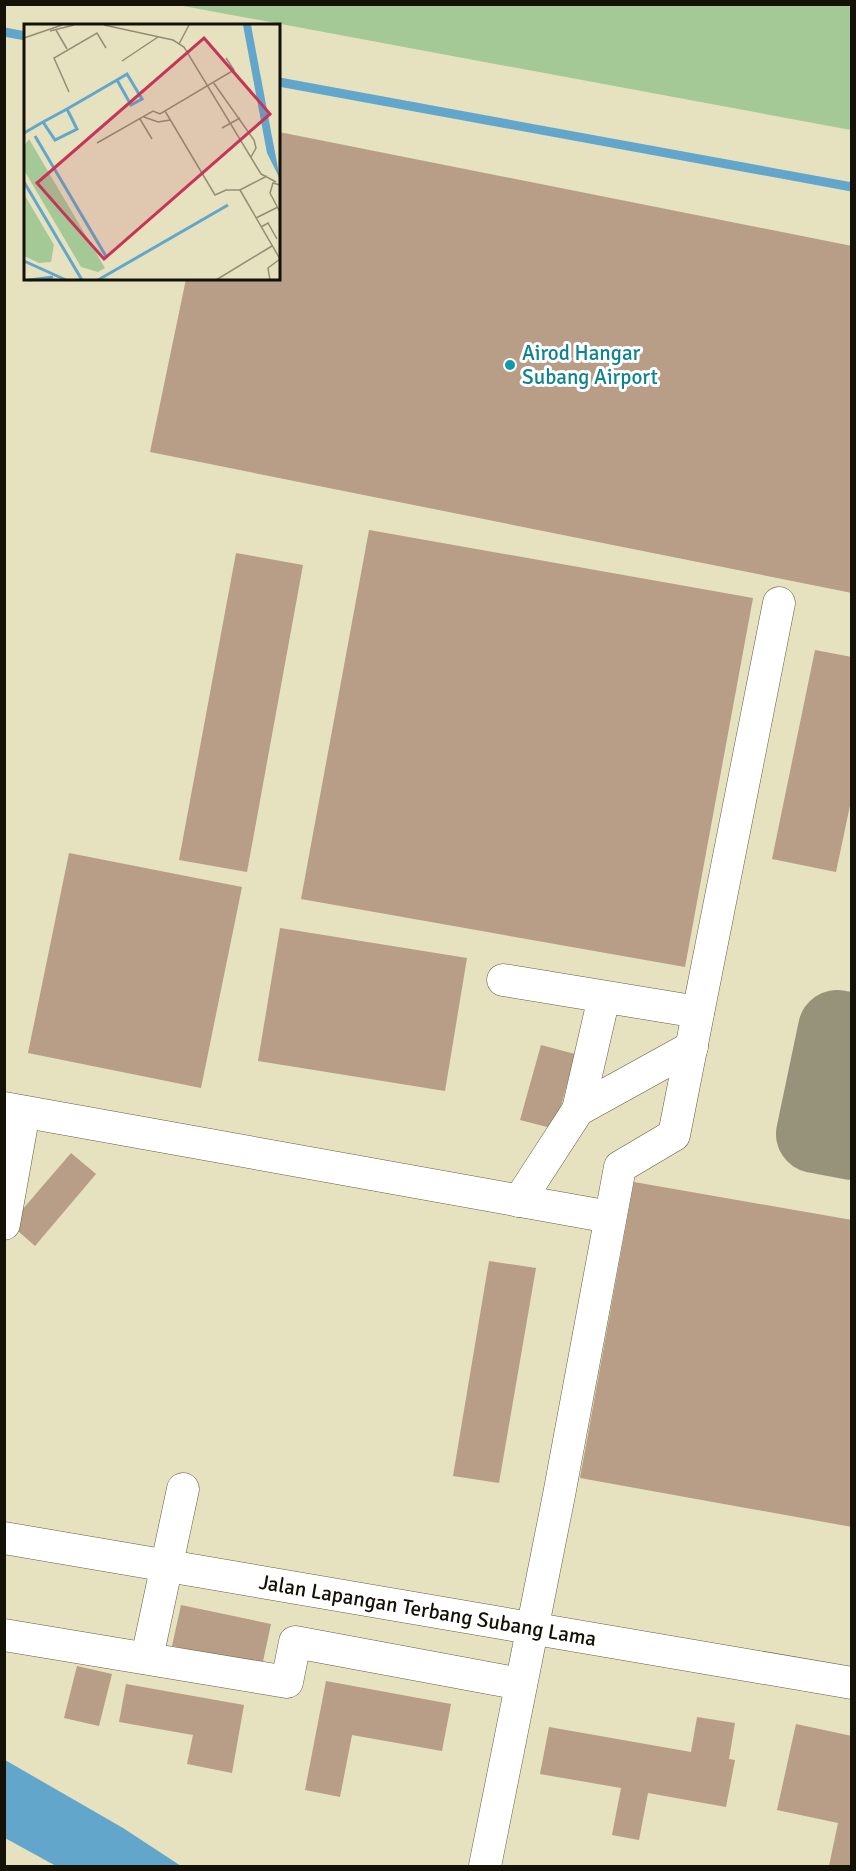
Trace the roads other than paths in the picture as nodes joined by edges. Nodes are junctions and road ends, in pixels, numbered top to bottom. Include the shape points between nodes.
1 (779, 603) dead end
2 (503, 980) dead end
3 (603, 997) junction
4 (698, 1012) junction
5 (692, 1047) junction
6 (14, 1110) edge
7 (578, 1110) junction
8 (519, 1201) junction
9 (610, 1217) junction
10 (4, 1224) edge
11 (183, 1489) dead end
12 (4, 1538) edge
13 (167, 1566) junction
14 (531, 1628) junction
15 (4, 1635) edge
16 (147, 1658) junction
17 (852, 1683) edge
18 (521, 1684) junction
19 (485, 1866) edge

1 - 4 lane
2 - 3 lane
3 - 4 lane
3 - 7 lane
4 - 5 lane
5 - 7 lane
5 - 9 lane via 674,1135 620,1167
6 - 8 lane
6 - 10 lane
7 - 8 lane
8 - 9 lane
9 - 14 lane
11 - 13 lane
12 - 13 lane, Jalan Lapangan Terbang Subang Lama
13 - 14 lane, Jalan Lapangan Terbang Subang Lama
13 - 16 lane
14 - 17 lane, Jalan Lapangan Terbang Subang Lama
14 - 18 lane
15 - 16 lane
16 - 18 lane via 287,1682 295,1641
18 - 19 lane

